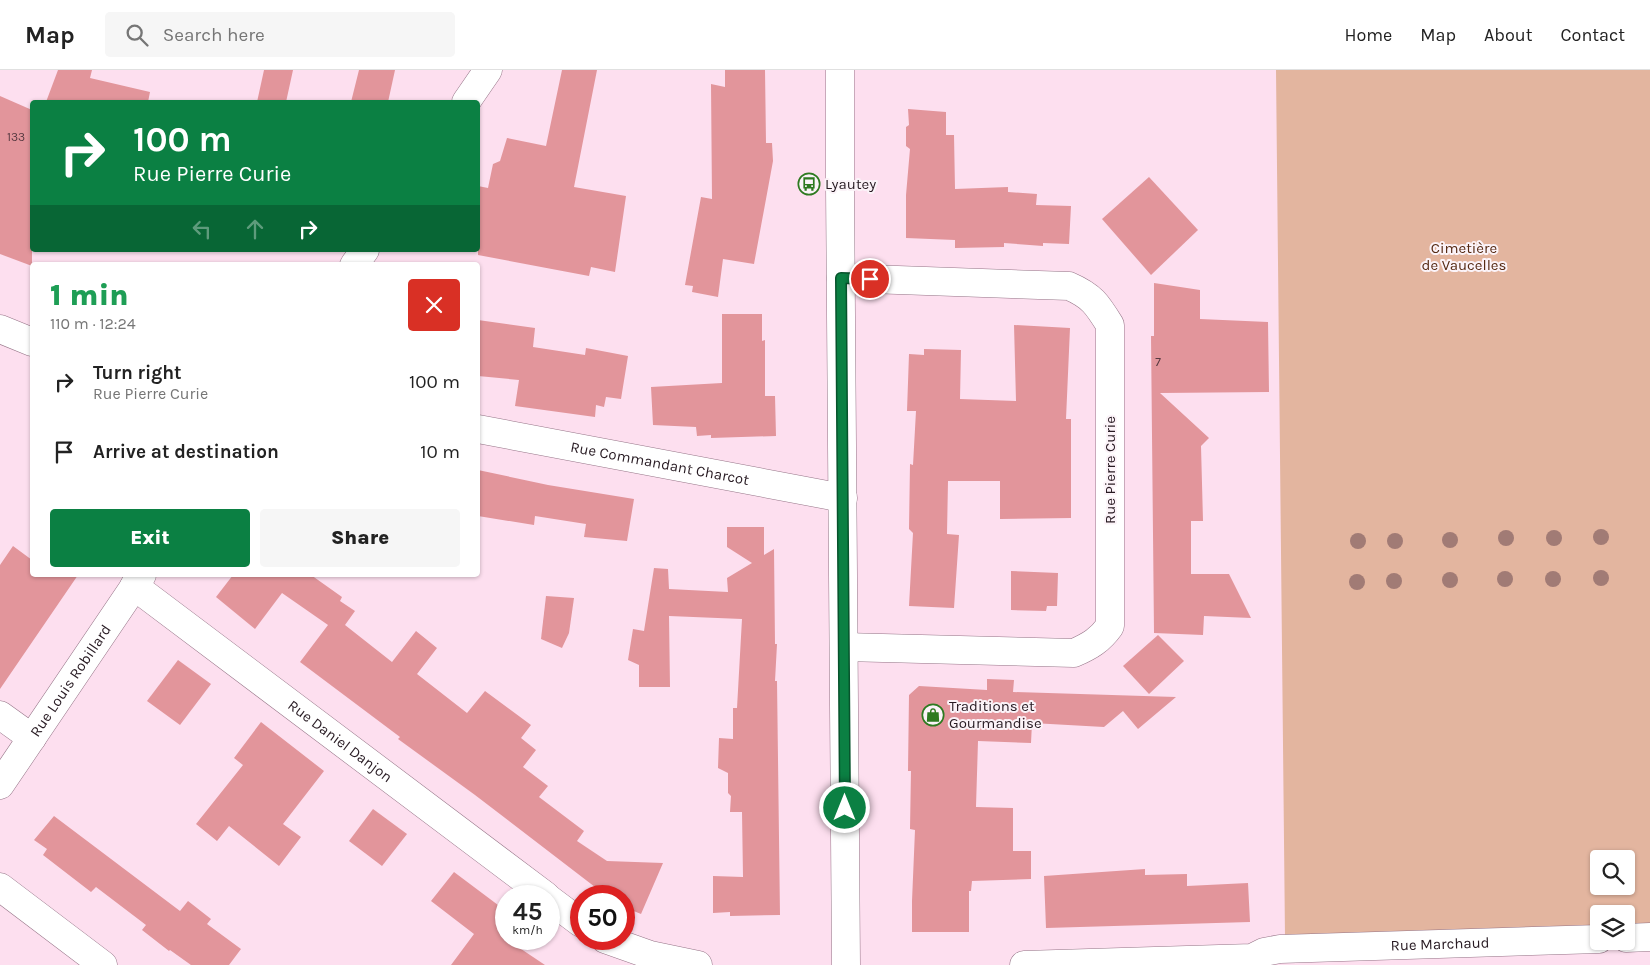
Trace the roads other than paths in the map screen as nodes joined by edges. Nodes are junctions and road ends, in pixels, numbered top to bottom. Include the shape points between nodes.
1 (488, 70) edge
2 (840, 70) edge
3 (467, 100) edge
4 (841, 278) junction
5 (0, 329) edge
6 (30, 341) edge
7 (480, 429) edge
8 (843, 498) junction
9 (138, 580) edge
10 (844, 647) junction
11 (0, 715) edge
12 (32, 738) junction
13 (0, 785) edge
14 (532, 885) edge
15 (0, 887) edge
16 (1650, 937) edge
17 (1590, 938) edge
18 (1635, 938) edge
19 (635, 950) edge
20 (103, 965) edge
21 (698, 965) edge
22 (846, 965) edge
23 (1024, 965) edge

1 - 3 street
2 - 4 street
4 - 8 street
4 - 10 street, Rue Pierre Curie via 1069,286 1086,294 1110,325 1110,626 1102,637 1074,653
5 - 6 street
7 - 8 street, Rue Commandant Charcot
8 - 10 street
9 - 12 street, Rue Louis Robillard
9 - 14 street, Rue Daniel Danjon
10 - 22 street
11 - 12 street
12 - 13 street, Rue Louis Robillard
15 - 20 street
16 - 18 street
17 - 23 street, Rue Marchaud via 1280,949 1252,958
19 - 21 street

